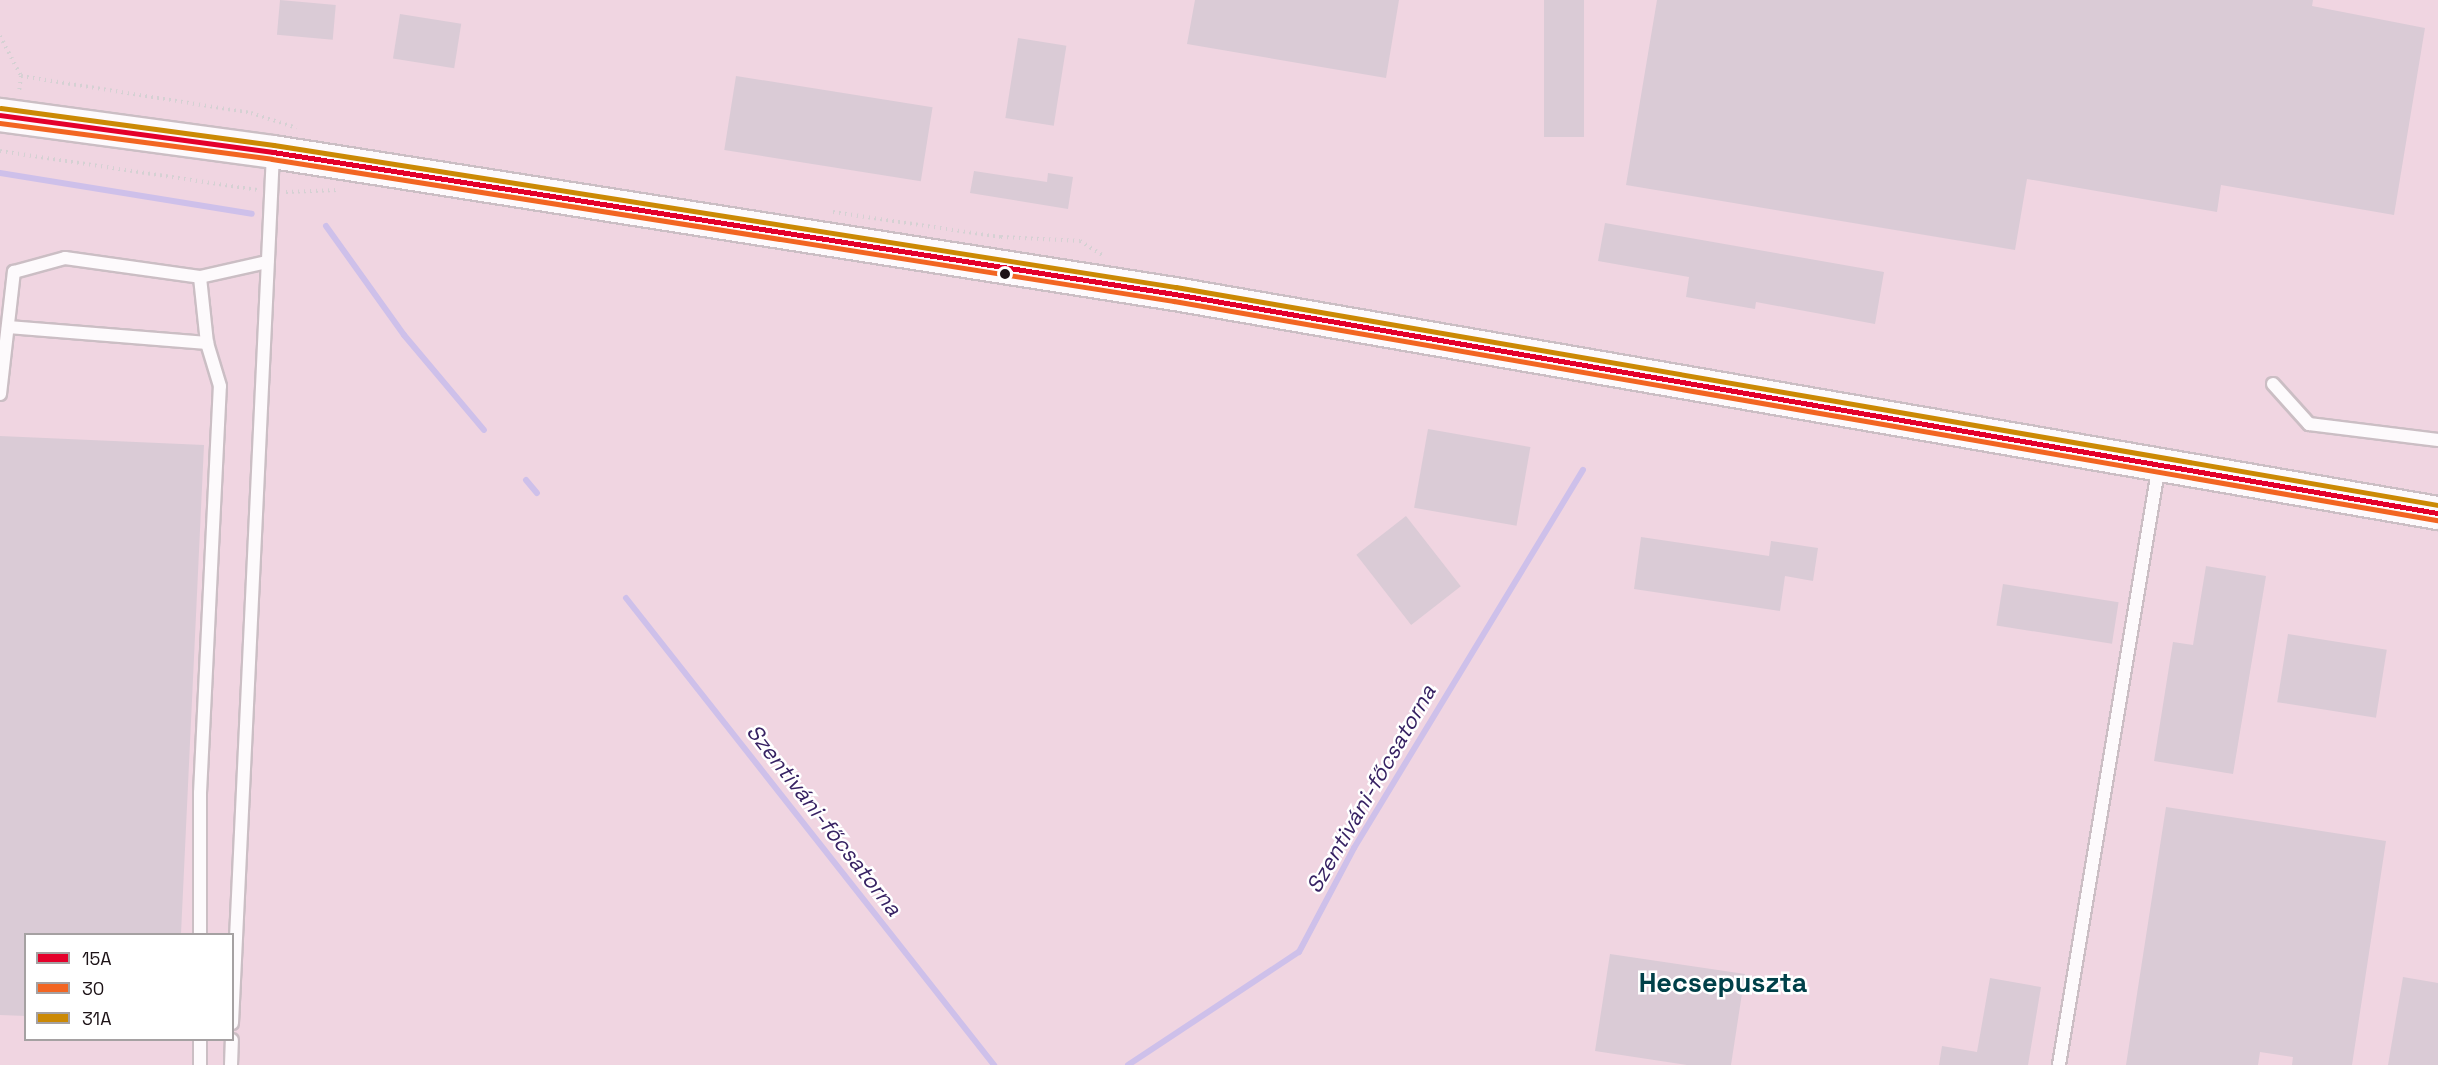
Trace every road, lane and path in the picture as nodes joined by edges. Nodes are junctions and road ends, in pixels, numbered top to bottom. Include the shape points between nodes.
1 (0, 36) edge
2 (21, 76) dead end
3 (0, 115) edge
4 (0, 151) edge
5 (11, 152) dead end
6 (273, 152) junction
7 (267, 262) junction
8 (200, 277) junction
9 (8, 327) junction
10 (207, 343) junction
11 (2273, 384) dead end
12 (0, 394) edge
13 (2438, 440) edge
14 (2159, 465) junction
15 (2438, 513) edge
16 (200, 933) edge
17 (234, 980) edge
18 (200, 1041) edge
19 (232, 1041) edge
20 (200, 1065) edge
21 (231, 1065) edge
22 (2059, 1065) edge

1 - 2 path
3 - 6 street
4 - 5 path
6 - 7 lane
6 - 14 street via 1175,294
7 - 8 lane
7 - 17 lane
8 - 9 lane via 65,258 14,272
8 - 10 lane
9 - 10 lane
9 - 12 lane
10 - 16 lane via 220,386 200,793
11 - 13 lane via 2310,424
14 - 15 street
14 - 22 lane
18 - 20 lane
19 - 21 lane

